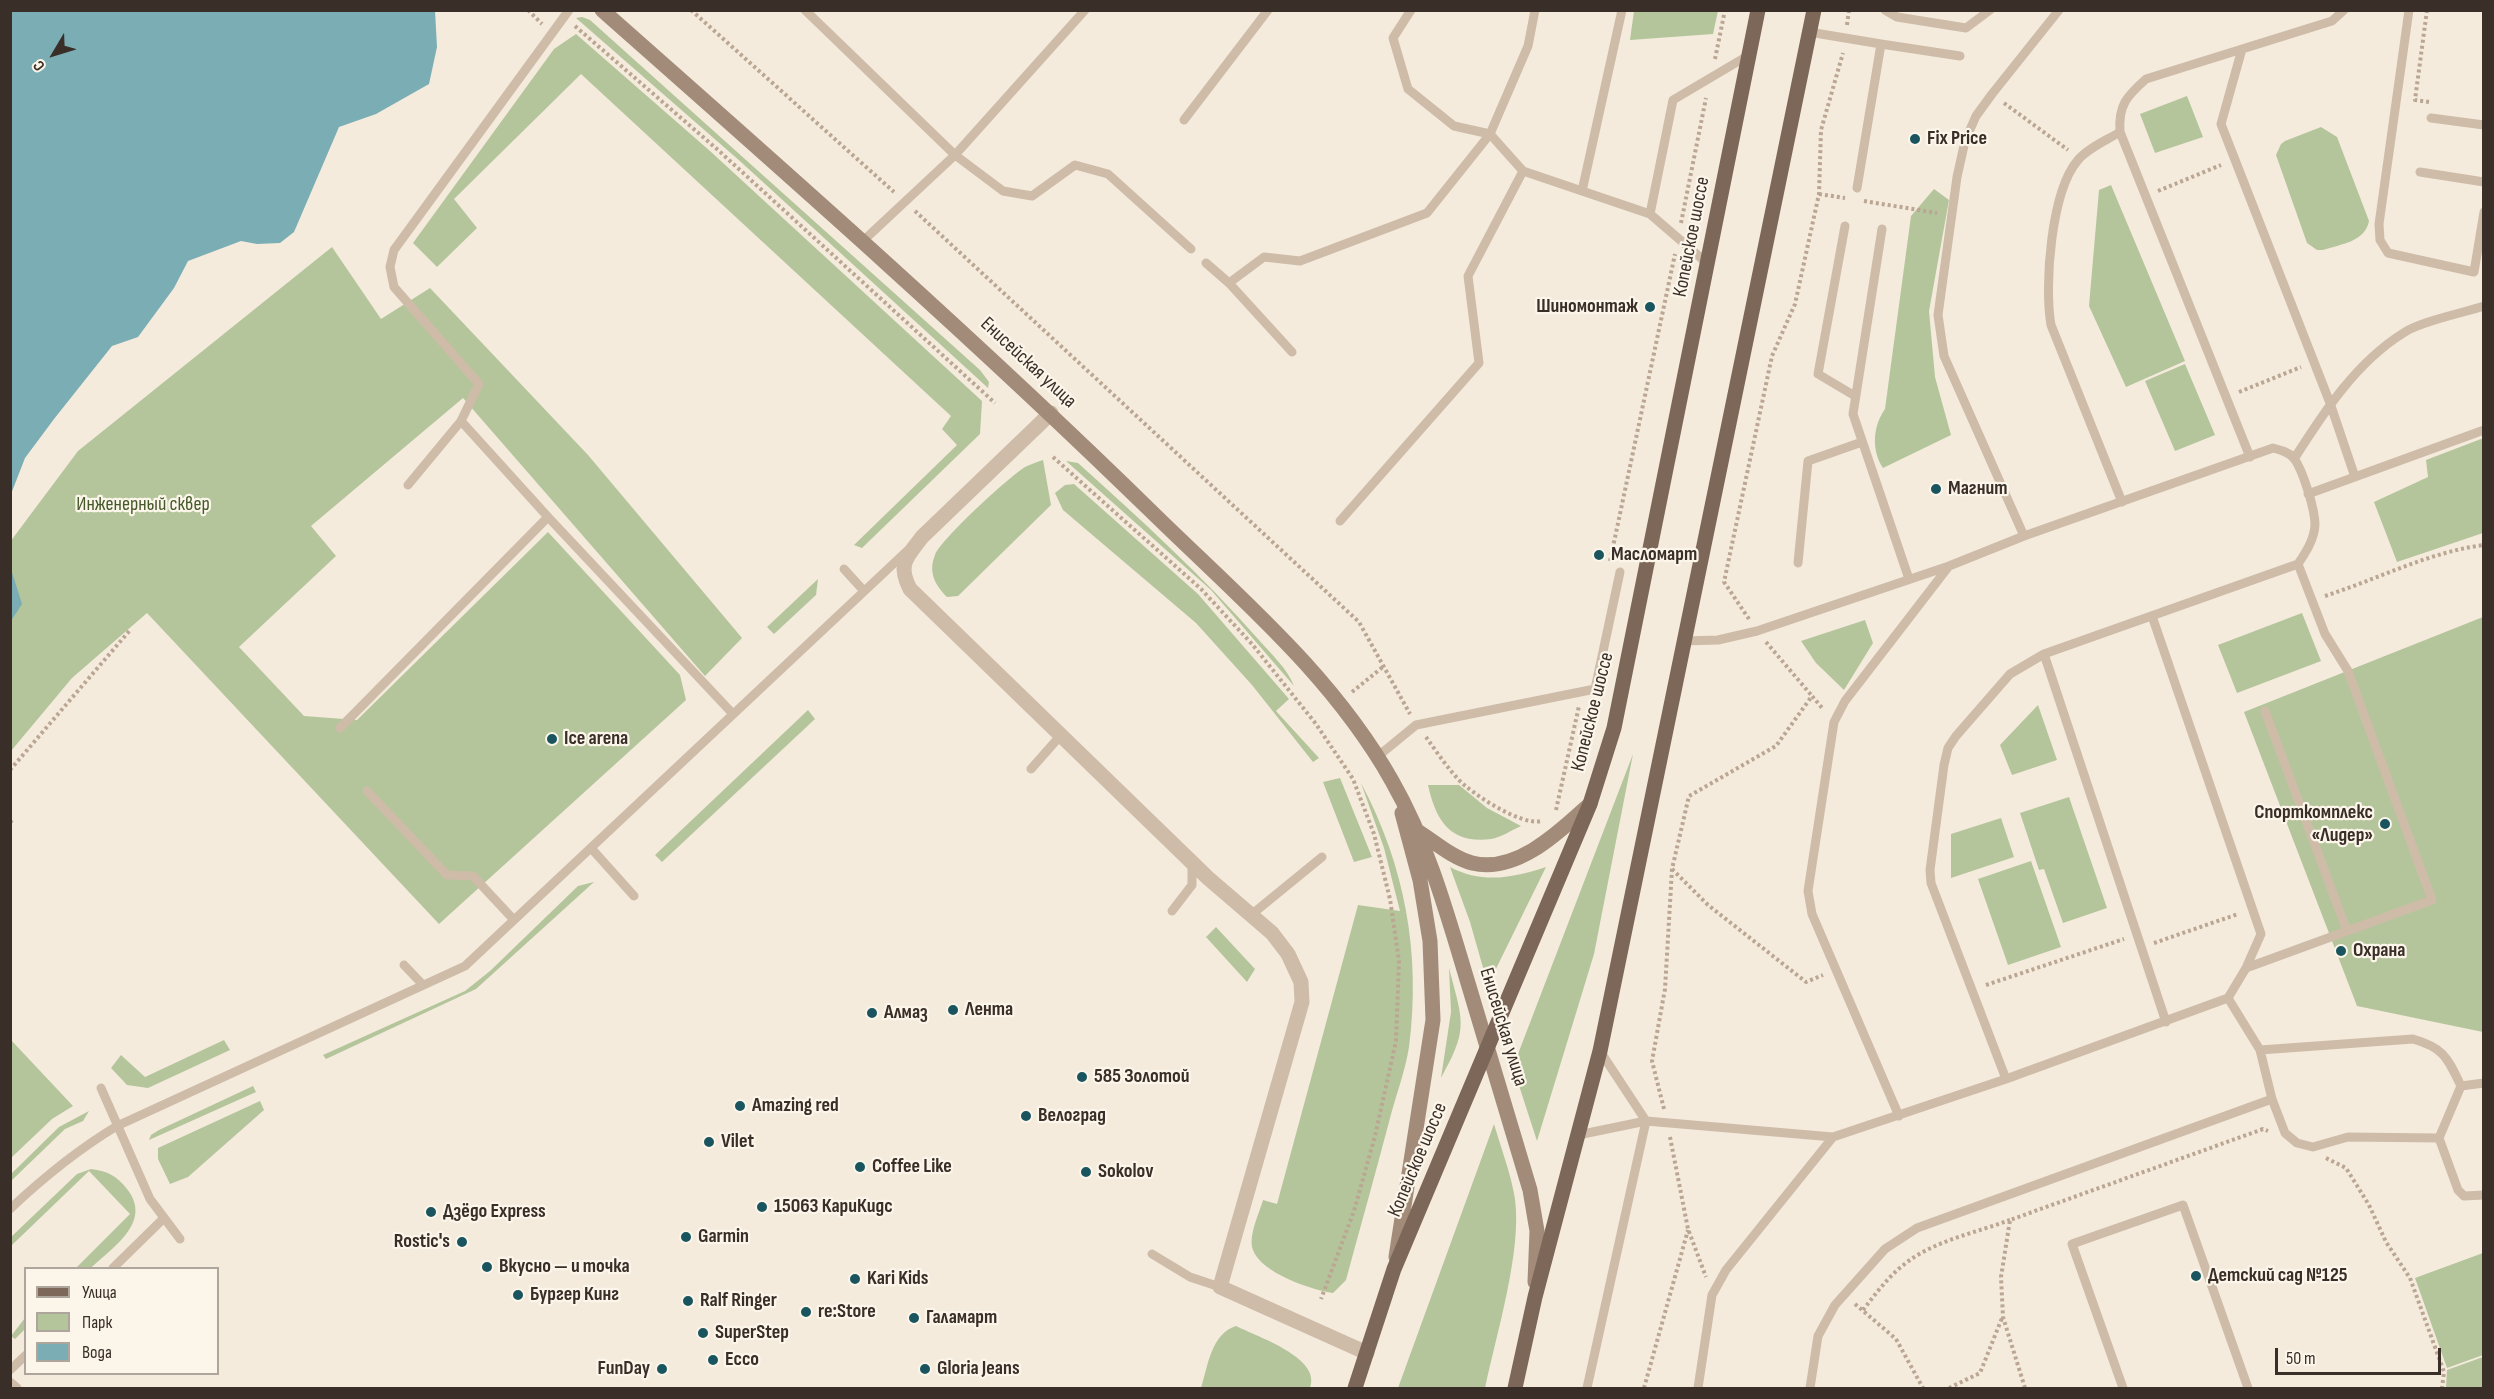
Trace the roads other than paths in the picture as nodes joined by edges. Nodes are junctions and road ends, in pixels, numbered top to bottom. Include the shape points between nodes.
1 (569, 10) edge
2 (602, 10) edge
3 (805, 10) edge
4 (1085, 10) edge
5 (1268, 10) edge
6 (1411, 10) edge
7 (1535, 10) edge
8 (1622, 10) edge
9 (1758, 10) edge
10 (1814, 10) edge
11 (1885, 10) edge
12 (1990, 10) edge
13 (2059, 10) edge
14 (2344, 10) edge
15 (2409, 10) edge
16 (1980, 15) edge
17 (1809, 32) junction
18 (1881, 44) junction
19 (2242, 49) junction
20 (1749, 55) junction
21 (1960, 56) dead end
22 (2431, 118) dead end
23 (1184, 120) dead end
24 (2484, 125) edge
25 (2120, 132) junction
26 (1490, 134) junction
27 (955, 155) junction
28 (1523, 171) junction
29 (2420, 172) dead end
30 (2484, 182) edge
31 (1857, 188) dead end
32 (1582, 191) junction
33 (2484, 212) edge
34 (1650, 214) junction
35 (1845, 226) dead end
36 (1882, 229) dead end
37 (864, 240) junction
38 (1191, 249) dead end
39 (1206, 263) dead end
40 (1708, 264) junction
41 (1229, 283) junction
42 (2484, 306) edge
43 (1292, 352) dead end
44 (1855, 396) junction
45 (2330, 403) junction
46 (1051, 413) junction
47 (461, 421) junction
48 (2484, 429) edge
49 (1862, 442) junction
50 (2250, 457) junction
51 (2294, 459) junction
52 (2355, 477) junction
53 (408, 485) dead end
54 (2308, 494) junction
55 (2122, 502) junction
56 (548, 517) junction
57 (1340, 521) dead end
58 (2024, 536) junction
59 (922, 537) junction
60 (1798, 563) dead end
61 (2298, 564) junction
62 (1948, 566) junction
63 (844, 569) dead end
64 (1620, 572) dead end
65 (1909, 579) junction
66 (864, 591) junction
67 (2152, 616) junction
68 (1683, 641) junction
69 (2044, 654) junction
70 (2265, 711) dead end
71 (733, 714) junction
72 (340, 728) dead end
73 (1061, 735) junction
74 (1377, 757) junction
75 (1031, 769) dead end
76 (1391, 778) junction
77 (368, 791) dead end
78 (1590, 804) junction
79 (1419, 832) junction
80 (591, 848) junction
81 (1322, 857) dead end
82 (1192, 862) junction
83 (634, 896) dead end
84 (1172, 910) dead end
85 (1251, 915) junction
86 (513, 920) junction
87 (2347, 931) junction
88 (404, 965) dead end
89 (2246, 968) junction
90 (423, 986) junction
91 (2228, 998) junction
92 (2166, 1022) junction
93 (1488, 1049) junction
94 (2260, 1050) junction
95 (1600, 1051) junction
96 (2006, 1079) junction
97 (2484, 1083) edge
98 (2461, 1086) junction
99 (101, 1088) dead end
100 (2272, 1099) junction
101 (1899, 1116) junction
102 (1646, 1121) junction
103 (117, 1126) junction
104 (1578, 1135) junction
105 (1833, 1137) junction
106 (2439, 1138) junction
107 (2484, 1195) edge
108 (10, 1209) edge
109 (164, 1218) junction
110 (180, 1239) dead end
111 (1152, 1254) dead end
112 (115, 1267) edge
113 (1394, 1269) junction
114 (1220, 1287) junction
115 (1535, 1297) junction
116 (1367, 1353) junction
117 (24, 1357) edge
118 (10, 1370) edge
119 (10, 1382) edge
120 (16, 1389) edge
121 (1354, 1389) edge
122 (1515, 1389) edge
123 (1587, 1389) edge
124 (1698, 1389) edge
125 (1810, 1389) edge
126 (2123, 1389) edge
127 (2248, 1389) edge

1 - 47 lane via 394,250 390,267 394,287 479,384
2 - 37 street, Енисейская улица
3 - 27 lane
4 - 27 lane
5 - 23 lane
6 - 26 lane via 1393,38 1408,89 1454,126
7 - 26 lane via 1528,46
8 - 32 lane
9 - 20 main road, Копейское шоссе
10 - 17 main road
11 - 16 lane via 1897,17 1966,28
12 - 16 lane
13 - 58 lane via 1976,116 1965,141 1938,315 1944,356
14 - 19 lane via 2332,21
15 - 33 lane via 2380,240 2388,253 2474,272
17 - 18 lane
17 - 68 main road
18 - 21 lane
18 - 31 lane
19 - 25 lane via 2146,80 2125,98 2119,113
19 - 45 lane via 2221,124
20 - 34 lane via 1673,100
20 - 40 main road, Копейское шоссе
22 - 24 lane
25 - 50 lane
25 - 55 lane via 2079,158 2066,178 2058,202 2047,300 2052,325
26 - 28 lane
26 - 41 lane via 1427,213 1300,261 1264,257
27 - 37 lane
27 - 38 lane via 1003,190 1032,196 1076,165 1108,174
28 - 32 lane
28 - 57 lane via 1468,276 1479,363
29 - 30 lane
32 - 34 lane
34 - 40 lane
35 - 44 lane via 1818,375
36 - 44 lane
37 - 46 street, Енисейская улица
39 - 41 lane
40 - 78 main road, Копейское шоссе via 1614,728
41 - 43 lane
42 - 45 lane via 2406,331 2359,370
44 - 49 lane via 1853,414
45 - 51 lane
45 - 52 lane
46 - 59 street
46 - 74 street, Енисейская улица via 1274,630 1335,695
47 - 53 lane
47 - 56 lane
48 - 52 lane
49 - 60 lane via 1808,461
49 - 65 lane
50 - 51 lane via 2273,448
50 - 55 lane
51 - 54 lane
52 - 54 lane
54 - 61 lane via 2315,526
55 - 58 lane
56 - 71 lane
56 - 72 lane
58 - 62 lane
59 - 66 lane
59 - 73 street via 904,561 903,576 910,590
61 - 67 lane
61 - 87 lane via 2325,634 2348,671 2432,900
62 - 65 lane
62 - 101 lane via 1845,701 1834,722 1808,891 1812,914 1835,971
63 - 66 lane
64 - 74 lane via 1595,689 1416,725
65 - 68 lane via 1757,631 1718,640
66 - 71 lane
67 - 69 lane
67 - 89 lane via 2261,934
68 - 95 main road
69 - 92 lane
69 - 96 lane via 2010,674 1948,748 1930,870 1931,883
70 - 87 lane
71 - 80 lane
73 - 75 lane
73 - 82 street
74 - 76 street, Енисейская улица
76 - 79 street, Енисейская улица
76 - 113 street, Енисейская улица via 1430,941 1433,1020
77 - 86 lane via 447,875 473,876
78 - 79 street via 1556,835 1520,856 1496,864 1473,863
78 - 93 main road, Копейское шоссе
79 - 93 street, Енисейская улица via 1448,913
80 - 83 lane
80 - 86 lane
81 - 85 lane
82 - 84 lane via 1192,885
82 - 85 street
85 - 114 street via 1288,954 1301,982 1302,1002
86 - 90 lane via 465,966
87 - 89 lane
88 - 90 lane
89 - 91 lane
90 - 103 lane
91 - 92 lane
91 - 94 lane
92 - 96 lane
93 - 113 main road, Копейское шоссе
93 - 115 street, Енисейская улица via 1538,1231
94 - 98 lane via 2413,1039 2435,1045 2448,1058
94 - 100 lane
95 - 102 lane
95 - 104 main road
96 - 101 lane
97 - 98 lane
98 - 106 lane
99 - 103 lane
100 - 106 lane via 2285,1132 2297,1143 2313,1147 2348,1137
100 - 125 lane via 1917,1228 1885,1249 1835,1305 1818,1336
101 - 105 lane
102 - 104 lane
102 - 105 lane
102 - 123 lane
103 - 108 lane via 74,1153
103 - 109 lane via 150,1199
104 - 115 main road
105 - 124 lane via 1726,1270 1712,1295
106 - 107 lane via 2458,1190 2464,1196
109 - 110 lane
109 - 112 lane
111 - 114 lane via 1190,1277
113 - 116 main road, Копейское шоссе
114 - 116 street
115 - 122 main road
116 - 121 main road, Копейское шоссе
117 - 118 lane
119 - 120 lane
126 - 127 lane via 2072,1244 2183,1206

